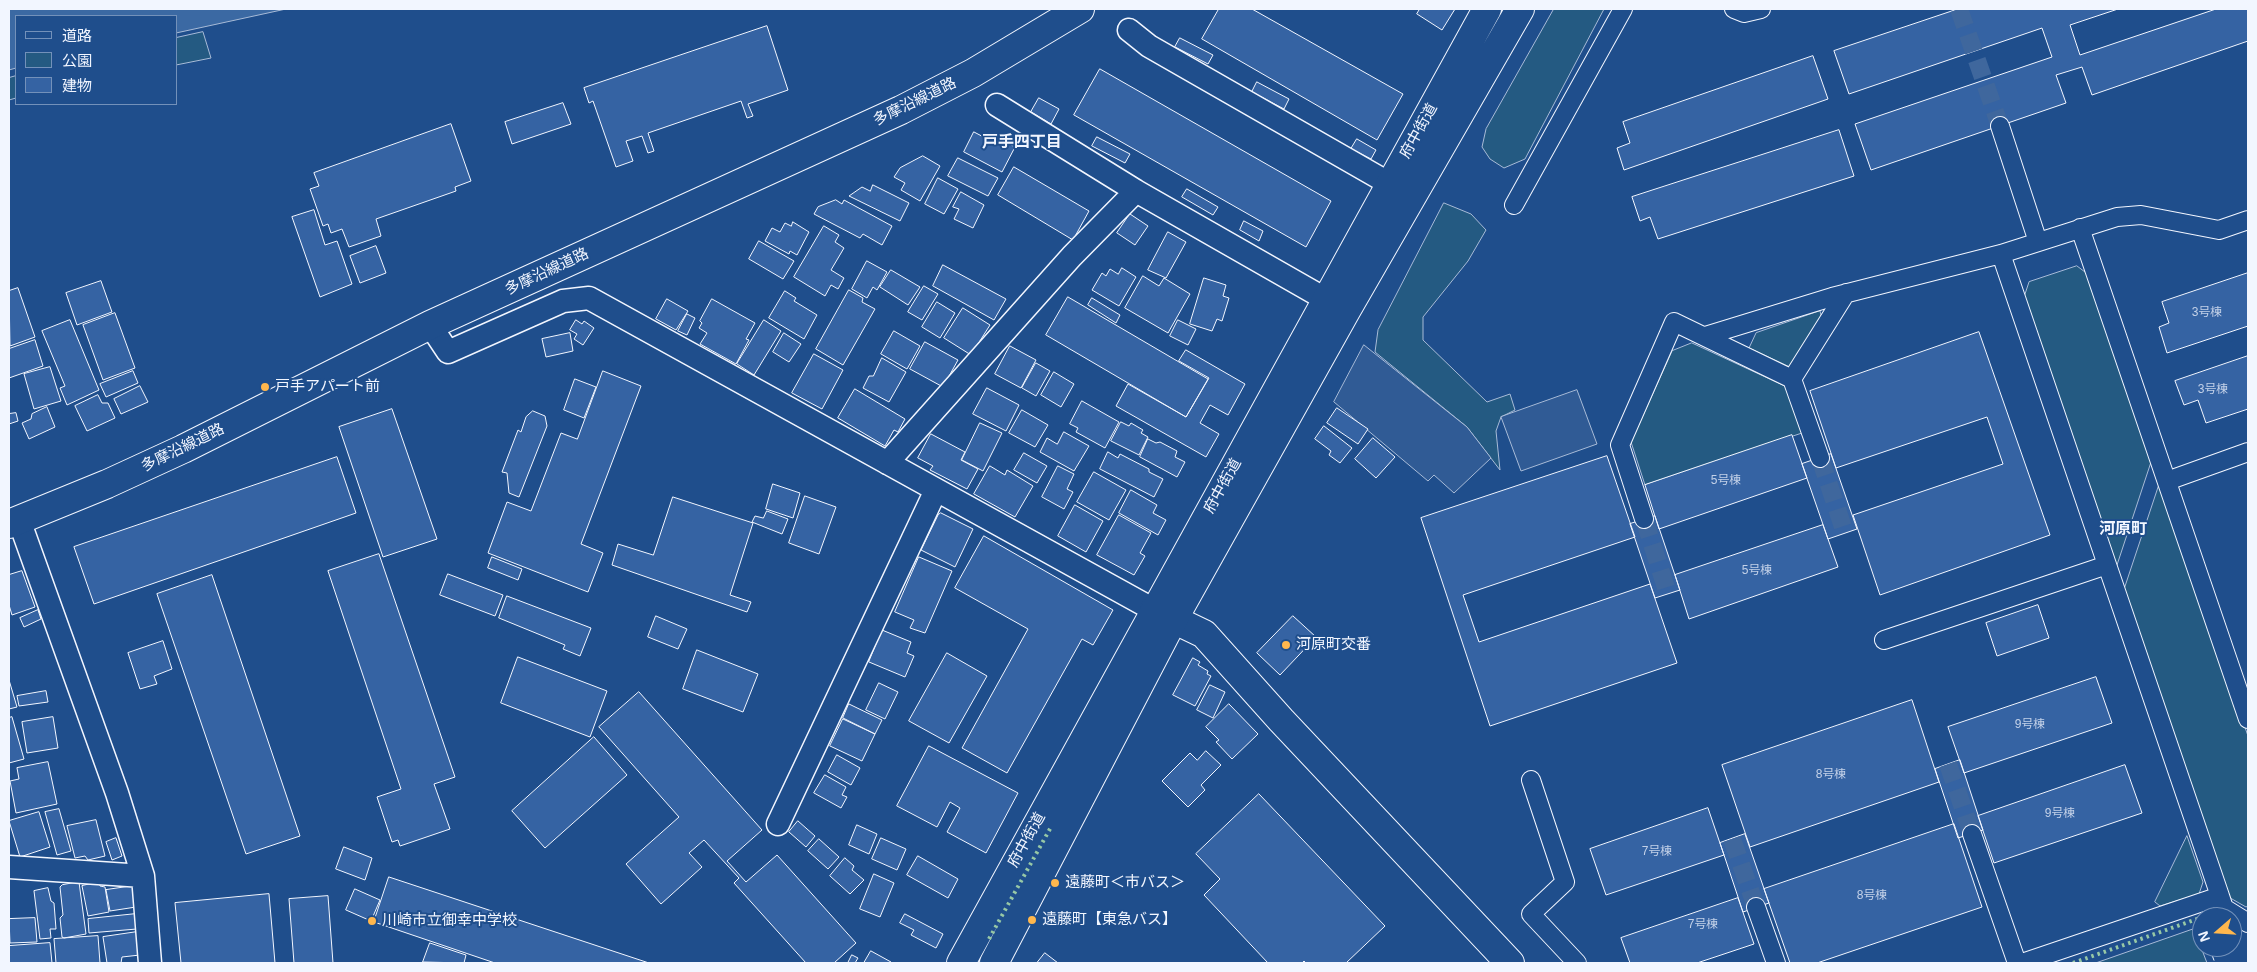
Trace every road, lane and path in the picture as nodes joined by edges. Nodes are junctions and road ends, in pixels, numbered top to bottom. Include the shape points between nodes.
1 (1080, 9) edge
2 (1486, 9) edge
3 (1520, 9) edge
4 (1623, 9) edge
5 (1734, 9) edge
6 (1761, 9) edge
7 (1129, 30) dead end
8 (997, 105) dead end
9 (2000, 126) tunnel mouth
10 (1407, 152) junction
11 (1432, 164) junction
12 (1390, 184) junction
13 (1136, 191) junction
14 (1514, 205) dead end
15 (2248, 220) edge
16 (2080, 228) junction
17 (2038, 242) junction
18 (2001, 254) junction
19 (1846, 293) junction
20 (1336, 306) junction
21 (430, 325) junction
22 (1705, 336) junction
23 (1792, 379) junction
24 (2248, 452) edge
25 (1820, 458) tunnel mouth
26 (887, 463) junction
27 (2167, 481) junction
28 (936, 490) junction
29 (1644, 519) tunnel mouth
30 (14, 522) edge
31 (2107, 565) junction
32 (1163, 615) junction
33 (1884, 640) dead end
34 (2248, 719) edge
35 (1531, 780) dead end
36 (778, 824) dead end
37 (1972, 834) tunnel mouth
38 (9, 867) edge
39 (143, 876) junction
40 (2220, 896) junction
41 (1756, 907) tunnel mouth
42 (2248, 923) edge
43 (150, 963) edge
44 (960, 963) edge
45 (994, 963) edge
46 (1510, 963) edge
47 (1577, 963) edge
48 (1776, 963) edge
49 (2017, 963) edge
50 (2022, 963) edge

1 - 21 main road, 多摩沿線道路 via 973,73 902,110
2 - 10 main road, 府中街道
3 - 11 main road, 府中街道
4 - 14 street
5 - 6 street via 1744,13
7 - 12 street via 1149,46
8 - 13 street
9 - 17 street
10 - 11 street
10 - 12 main road, 府中街道
11 - 20 main road, 府中街道
12 - 20 main road, 府中街道
13 - 20 street
13 - 26 street via 1072,256
15 - 16 street via 2219,230 2141,215 2117,217
16 - 17 street
16 - 27 street
17 - 18 street
18 - 19 street
18 - 31 street
19 - 22 street
19 - 23 street
20 - 32 main road, 府中街道
21 - 26 street via 448,352 563,301 589,298
21 - 30 main road, 多摩沿線道路 via 183,449
22 - 23 street
22 - 29 street via 1674,322 1620,445
23 - 25 street
24 - 27 street
26 - 28 street
27 - 34 street
28 - 32 street
28 - 36 street
30 - 39 street via 117,793
31 - 33 street
31 - 40 street
32 - 44 main road, 府中街道
32 - 45 main road, 府中街道
32 - 46 main road via 1204,634
35 - 47 street via 1565,882 1531,914
37 - 49 street
38 - 39 street
39 - 43 street
40 - 42 street via 2224,908
40 - 50 street
41 - 48 street

